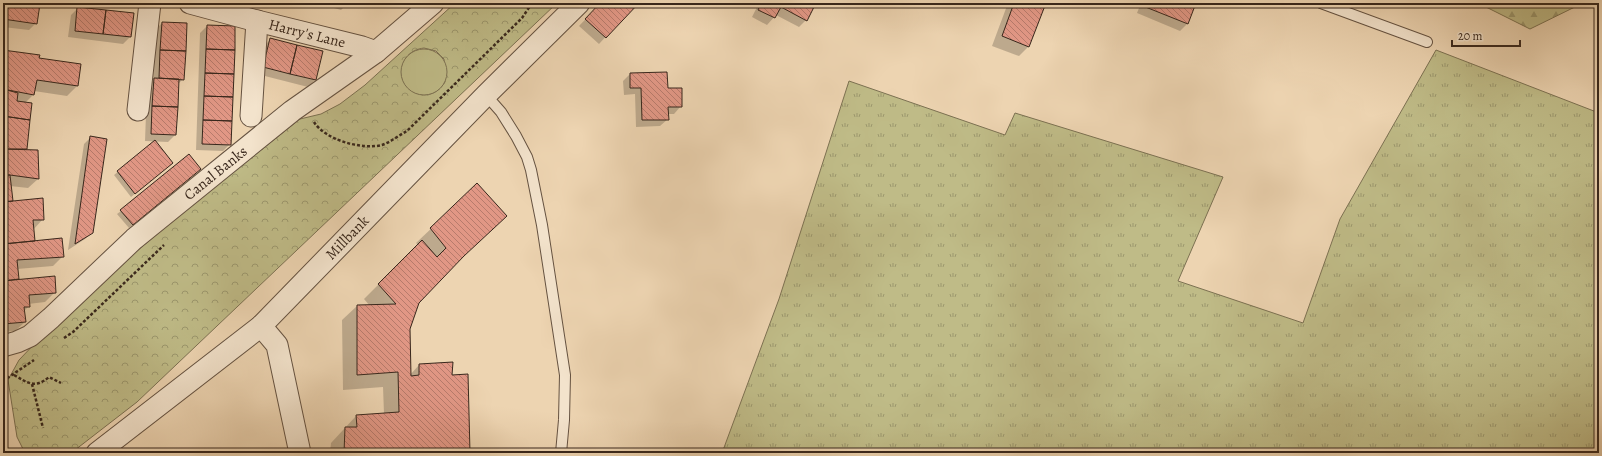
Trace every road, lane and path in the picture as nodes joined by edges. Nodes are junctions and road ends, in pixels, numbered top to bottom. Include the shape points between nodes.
1 (150, 3) edge
2 (190, 3) edge
3 (432, 3) edge
4 (532, 3) edge
5 (579, 3) edge
6 (1321, 3) edge
7 (258, 21) junction
8 (1426, 42) dead end
9 (376, 52) junction
10 (486, 95) junction
11 (303, 103) junction
12 (138, 110) dead end
13 (251, 116) dead end
14 (168, 242) dead end
15 (261, 326) junction
16 (61, 340) dead end
17 (3, 346) edge
18 (37, 358) dead end
19 (14, 375) junction
20 (3, 381) edge
21 (61, 383) dead end
22 (32, 384) junction
23 (43, 428) dead end
24 (97, 453) edge
25 (300, 453) edge
26 (561, 453) edge

1 - 12 street
2 - 7 street, Harry's Lane
3 - 9 street, Canal Banks
4 - 11 path via 522,18 407,131 382,145 350,144 324,134 316,126
5 - 10 street, Millbank
6 - 8 lane
7 - 9 street, Harry's Lane
7 - 13 street
9 - 11 street, Canal Banks
10 - 15 street, Millbank
10 - 26 lane via 501,112 516,136 531,170 542,225 564,375
11 - 17 street, Canal Banks via 134,240 30,336
14 - 16 path via 73,332
15 - 24 street, Millbank
15 - 25 street via 277,345
18 - 19 path
19 - 20 path
19 - 22 path
21 - 22 path via 49,377 42,383
22 - 23 path

